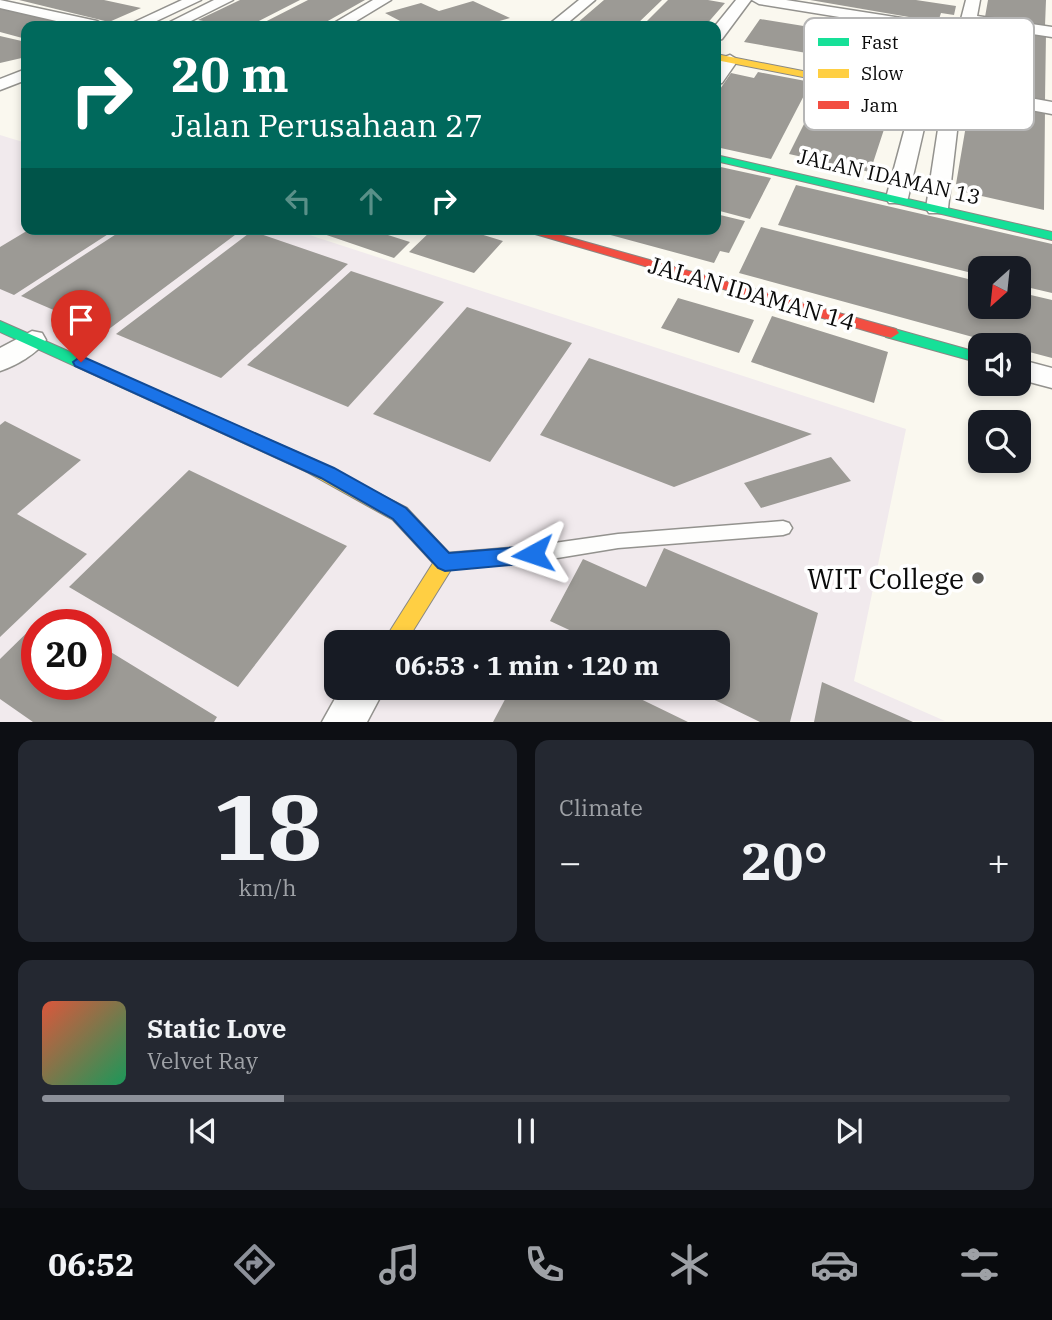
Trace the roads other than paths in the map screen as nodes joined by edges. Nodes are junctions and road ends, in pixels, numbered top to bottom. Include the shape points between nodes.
1 (194, 0) edge
2 (226, 0) edge
3 (384, 0) edge
4 (588, 0) edge
5 (744, 0) edge
6 (760, 0) edge
7 (973, 0) edge
8 (789, 2) edge
9 (0, 4) edge
10 (908, 18) edge
11 (969, 18) edge
12 (75, 21) edge
13 (146, 21) edge
14 (180, 21) edge
15 (346, 21) edge
16 (562, 21) edge
17 (721, 30) edge
18 (1034, 31) edge
19 (1052, 32) edge
20 (723, 59) edge
21 (804, 75) edge
22 (21, 76) edge
23 (2, 83) edge
24 (21, 88) edge
25 (1034, 106) edge
26 (1052, 108) edge
27 (914, 130) edge
28 (948, 130) edge
29 (721, 159) edge
30 (897, 198) junction
31 (937, 208) junction
32 (545, 235) edge
33 (1052, 236) edge
34 (0, 326) edge
35 (32, 340) junction
36 (968, 355) edge
37 (0, 361) edge
38 (1031, 372) edge
39 (1052, 378) edge
40 (783, 528) dead end
41 (445, 562) junction
42 (402, 630) edge
43 (357, 700) edge
44 (343, 722) edge

1 - 13 street
2 - 14 street
3 - 15 street
4 - 16 street
5 - 17 street
6 - 8 street
7 - 11 street
8 - 10 street
9 - 12 street
18 - 19 street
20 - 21 street
22 - 23 street
23 - 24 street
25 - 26 street
27 - 30 street
28 - 31 street
29 - 30 street, JALAN IDAMAN 13
30 - 31 street, JALAN IDAMAN 13
31 - 33 street, JALAN IDAMAN 13
32 - 36 street, JALAN IDAMAN 14
34 - 35 street
35 - 37 street
35 - 41 street via 328,473 400,514
38 - 39 street
40 - 41 lane via 618,541
41 - 42 street
43 - 44 street

